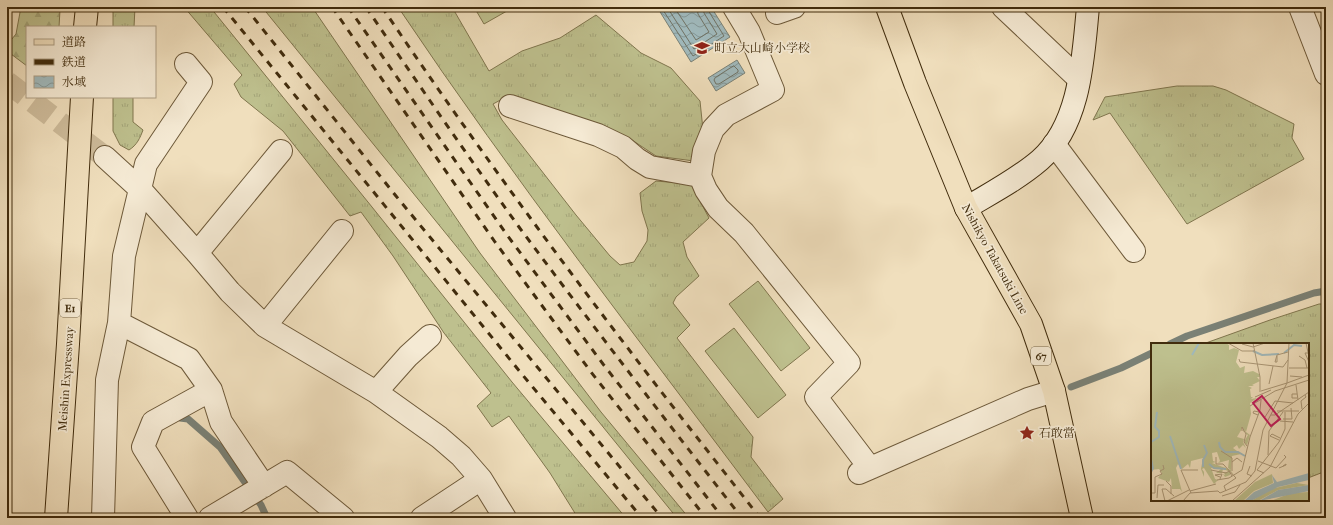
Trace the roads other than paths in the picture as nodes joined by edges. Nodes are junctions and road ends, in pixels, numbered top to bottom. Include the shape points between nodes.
1 (87, 7) edge
2 (734, 7) edge
3 (887, 7) edge
4 (1003, 7) edge
5 (1088, 7) edge
6 (1300, 7) edge
7 (85, 26) edge
8 (186, 64) dead end
9 (1326, 74) edge
10 (1080, 79) junction
11 (82, 98) edge
12 (510, 106) dead end
13 (1054, 144) junction
14 (281, 151) dead end
15 (105, 157) tunnel mouth
16 (700, 176) junction
17 (140, 189) junction
18 (966, 208) junction
19 (342, 231) dead end
20 (1134, 251) dead end
21 (197, 253) junction
22 (119, 323) junction
23 (266, 326) junction
24 (430, 336) dead end
25 (211, 390) junction
26 (1054, 391) junction
27 (376, 392) junction
28 (481, 479) junction
29 (264, 486) junction
30 (56, 518) edge
31 (103, 518) edge
32 (187, 518) edge
33 (210, 518) edge
34 (343, 518) edge
35 (422, 518) edge
36 (505, 518) edge
37 (1082, 518) edge

1 - 7 main road
2 - 16 street via 749,32 773,90 726,115 713,128 704,151
3 - 18 main road, Nishikyo Takatsuki Line / 67
4 - 10 street
5 - 10 street
6 - 9 street
8 - 17 street via 200,82 146,164
10 - 13 street via 1075,100
11 - 30 main road, Meishin Expressway / E1
12 - 16 street via 598,135 623,147 650,167
13 - 18 street via 1041,159
13 - 20 street
14 - 21 street
15 - 17 street
16 - 26 street via 718,208 744,234 849,363 816,397 864,471 1028,399
17 - 21 street
17 - 22 street via 124,256
18 - 26 main road, Nishikyo Takatsuki Line / 67 via 1031,324
19 - 23 street
21 - 23 street via 230,292
22 - 25 street via 189,359
22 - 31 street via 107,380
23 - 27 street
24 - 27 street
25 - 29 street via 221,422
25 - 32 street via 153,422 144,447
26 - 37 main road, Nishikyo Takatsuki Line / 67
27 - 28 street via 439,437 461,456
28 - 35 street
28 - 36 street
29 - 33 street
29 - 34 street via 287,472

